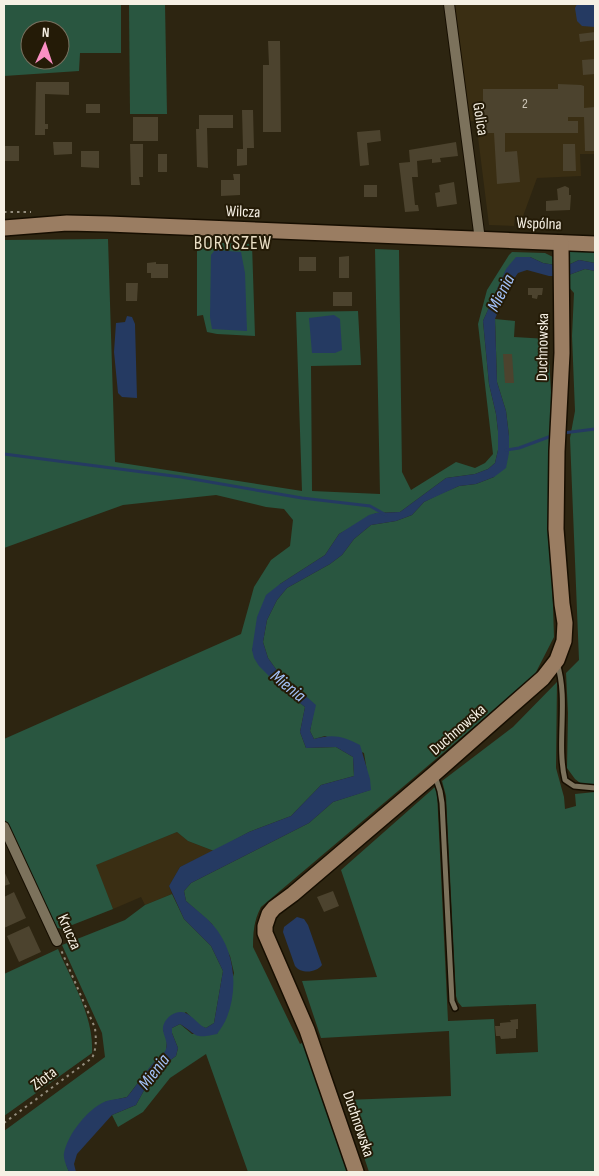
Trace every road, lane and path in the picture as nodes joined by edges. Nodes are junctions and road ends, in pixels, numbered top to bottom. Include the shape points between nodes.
1 (449, 4) edge
2 (4, 228) edge
3 (480, 240) junction
4 (561, 243) junction
5 (595, 244) edge
6 (556, 660) junction
7 (434, 774) junction
8 (595, 788) edge
9 (4, 827) edge
10 (57, 941) joint
11 (455, 1008) dead end
12 (95, 1052) joint
13 (4, 1123) edge
14 (356, 1172) edge

1 - 3 street, Golica
2 - 3 street, Wilcza via 67,223 108,224
3 - 4 street, Wspólna
4 - 5 street, Wspólna
4 - 6 street, Duchnowska via 562,353 556,529 565,623 564,641
6 - 7 street, Duchnowska via 543,678
6 - 8 lane via 562,685 562,767 565,780 574,786
7 - 11 lane via 442,802 452,1001
7 - 14 street, Duchnowska via 274,908 265,926 269,944 299,1008
9 - 10 street, Krucza
10 - 12 path, Krucza via 95,1028
12 - 13 path, Złota via 92,1058

